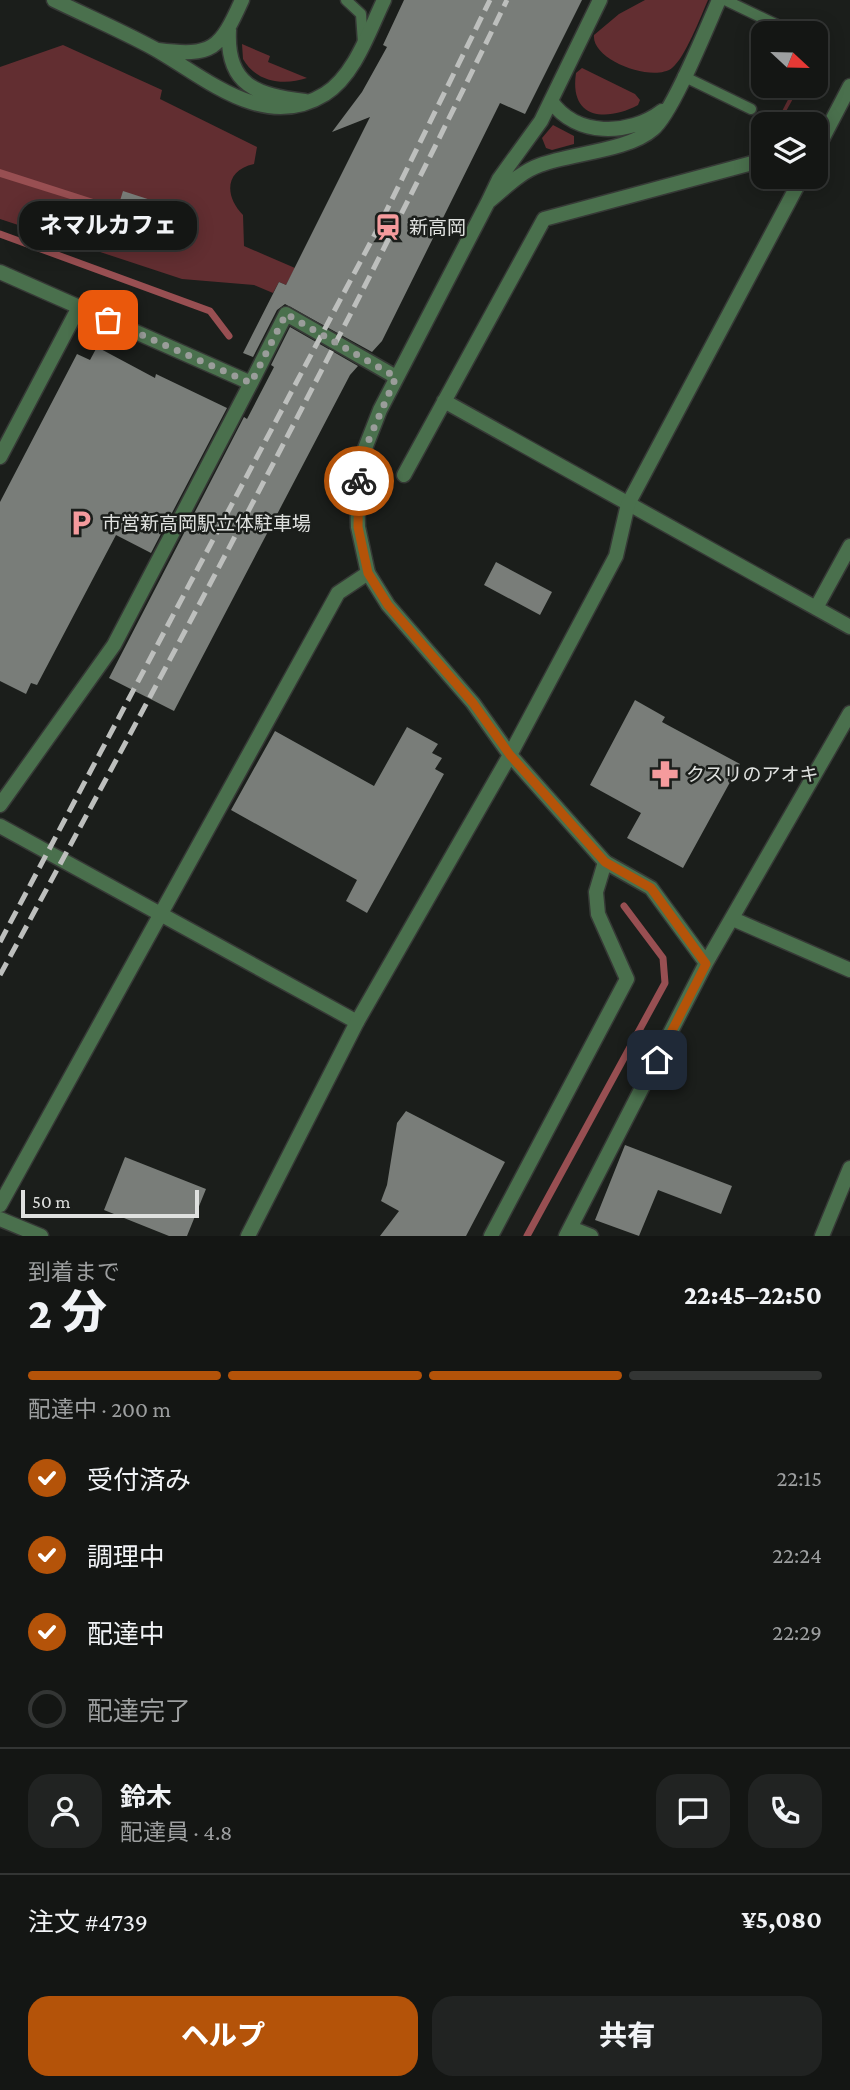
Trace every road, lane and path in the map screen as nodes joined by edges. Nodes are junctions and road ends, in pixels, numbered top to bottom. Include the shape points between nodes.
1 (54, 0) edge
2 (242, 0) edge
3 (346, 0) edge
4 (384, 0) edge
5 (600, 0) edge
6 (719, 0) edge
7 (725, 0) edge
8 (768, 21) edge
9 (229, 30) junction
10 (363, 44) junction
11 (156, 50) junction
12 (683, 76) junction
13 (850, 86) edge
14 (310, 101) junction
15 (551, 101) junction
16 (669, 106) junction
17 (751, 110) dead end
18 (828, 128) edge
19 (751, 163) edge
20 (796, 189) edge
21 (488, 202) junction
22 (0, 272) edge
23 (79, 307) junction
24 (396, 377) junction
25 (251, 383) junction
26 (444, 401) junction
27 (0, 457) edge
28 (404, 475) dead end
29 (628, 503) junction
30 (850, 546) edge
31 (368, 573) junction
32 (816, 608) junction
33 (850, 627) edge
34 (850, 713) edge
35 (510, 755) junction
36 (0, 805) edge
37 (0, 826) edge
38 (605, 862) junction
39 (159, 915) junction
40 (733, 919) junction
41 (706, 964) junction
42 (850, 970) edge
43 (356, 1021) junction
44 (850, 1168) edge
45 (0, 1205) edge
46 (0, 1219) edge
47 (568, 1232) edge
48 (31, 1234) edge
49 (248, 1236) edge
50 (491, 1236) edge
51 (591, 1236) edge
52 (822, 1236) edge

1 - 11 street
2 - 9 street
3 - 10 lane via 360,14
4 - 10 street
5 - 15 street
6 - 12 street
7 - 8 lane
9 - 11 street via 215,46 191,54
9 - 14 street via 231,64 240,79 279,97
10 - 14 street via 345,76 326,94
11 - 14 street via 225,92 266,108 287,109
12 - 16 street
12 - 17 lane
13 - 18 street
15 - 16 street via 582,125 612,130 653,118
15 - 21 street
16 - 21 street via 654,129 635,139 538,166
19 - 26 street via 544,219
20 - 29 street
21 - 24 street
22 - 23 street
23 - 25 street
23 - 27 street
24 - 25 street via 286,314
24 - 31 street via 364,451 357,490 358,527
25 - 36 street via 114,645
26 - 28 street
26 - 29 street
29 - 32 street
29 - 35 street via 616,556
30 - 32 street
31 - 35 street via 388,605 473,703
31 - 39 street via 338,593
32 - 33 street
34 - 40 street
35 - 38 street
35 - 43 street
37 - 39 street
38 - 41 street via 651,888
38 - 50 street via 596,892 598,914 627,979
39 - 43 street
39 - 45 street
40 - 41 street
40 - 42 street
41 - 47 street
43 - 49 street
44 - 52 street
46 - 48 street
47 - 51 street

